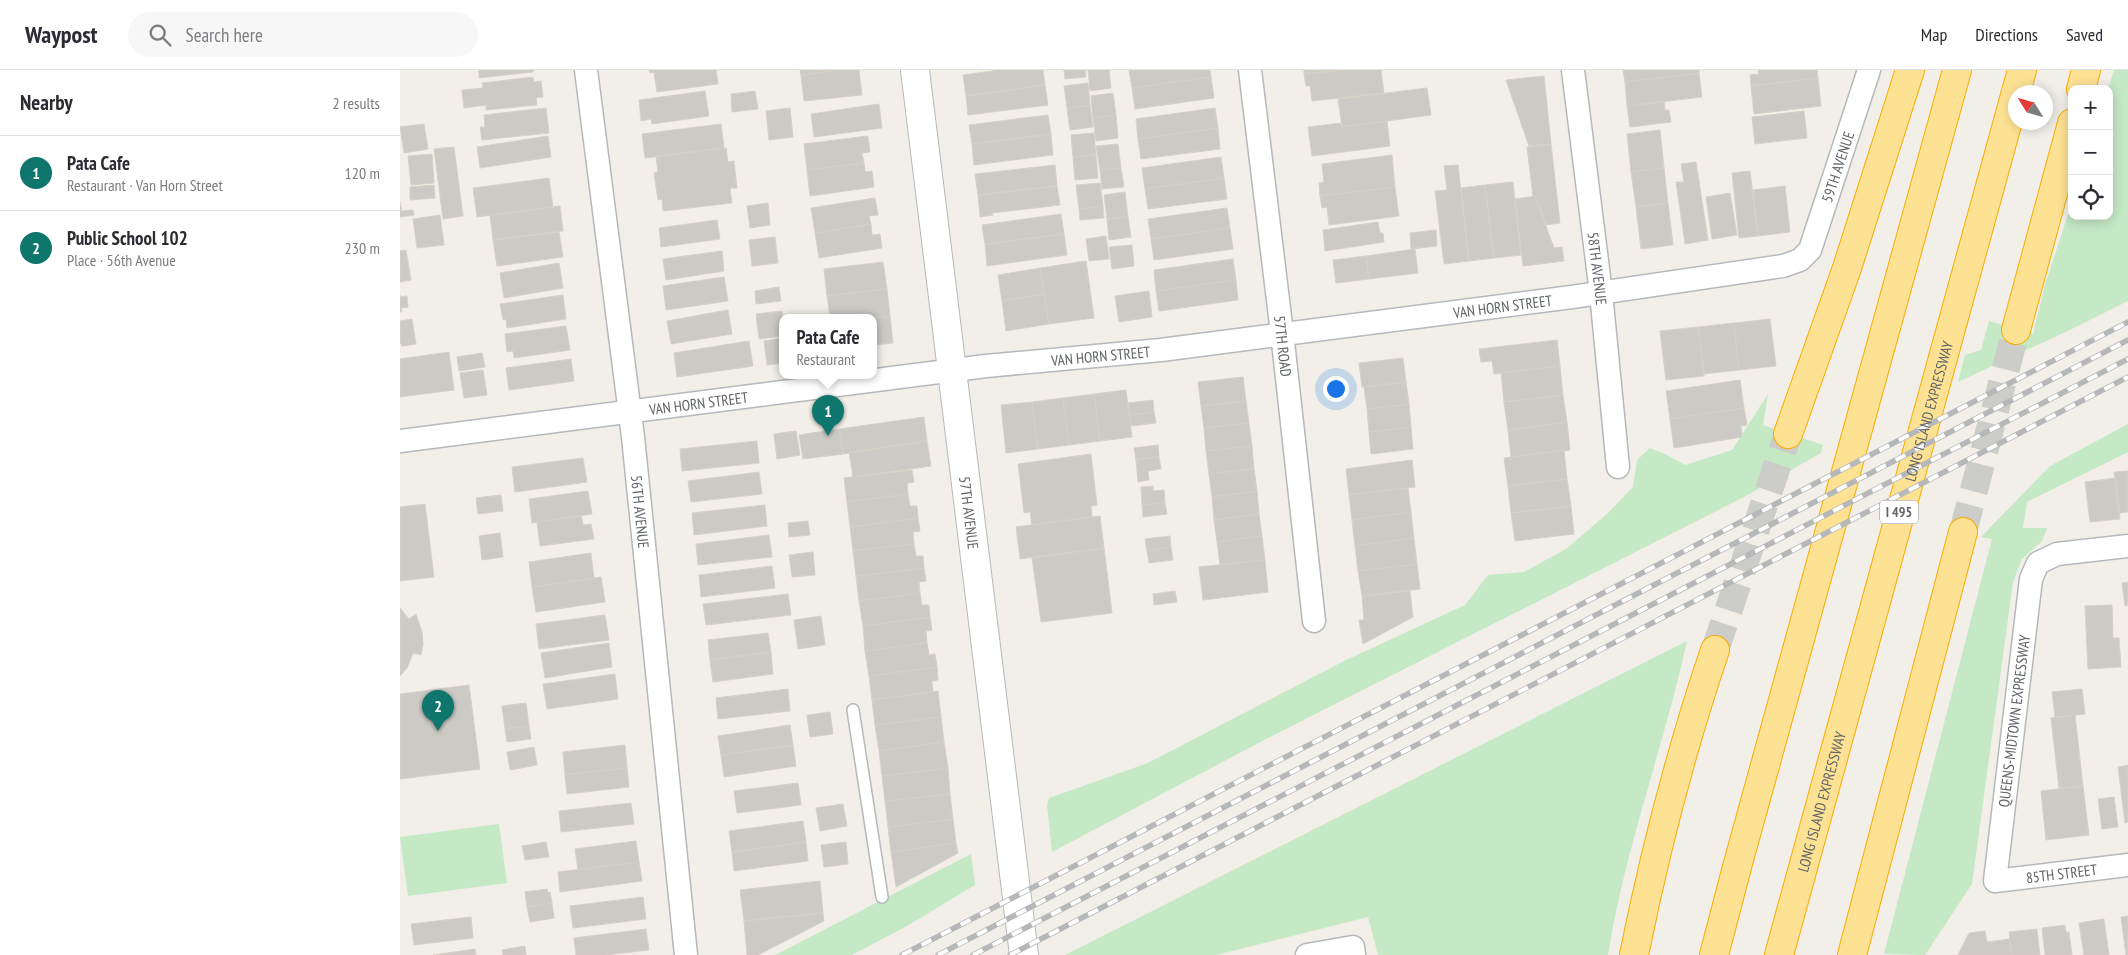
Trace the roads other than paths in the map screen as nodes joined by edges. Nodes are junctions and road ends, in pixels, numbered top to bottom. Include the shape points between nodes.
1 (586, 70) edge
2 (915, 70) edge
3 (1250, 70) edge
4 (1573, 70) edge
5 (1869, 70) edge
6 (1905, 70) edge
7 (1910, 70) edge
8 (1957, 70) edge
9 (2022, 70) edge
10 (2086, 70) edge
11 (2082, 85) edge
12 (1898, 104) junction
13 (2070, 130) edge
14 (1800, 260) joint
15 (1601, 293) junction
16 (2016, 330) tunnel mouth
17 (1282, 333) junction
18 (953, 371) junction
19 (630, 413) junction
20 (1788, 434) tunnel mouth
21 (400, 441) edge
22 (1618, 467) dead end
23 (1963, 532) tunnel mouth
24 (2128, 546) edge
25 (1314, 621) dead end
26 (1715, 650) tunnel mouth
27 (853, 710) dead end
28 (2128, 865) edge
29 (1995, 880) joint
30 (882, 897) dead end
31 (1354, 951) edge
32 (686, 955) edge
33 (1024, 955) edge
34 (1307, 955) edge
35 (1634, 955) edge
36 (1714, 955) edge
37 (1778, 955) edge
38 (1852, 955) edge

1 - 19 street, 56TH AVENUE
2 - 18 street, 57TH AVENUE
3 - 17 street, 57TH ROAD
4 - 15 street, 58TH AVENUE
5 - 14 street, 59TH AVENUE via 1815,237 1810,250
6 - 12 highway
7 - 12 highway
8 - 36 highway
9 - 37 highway, LONG ISLAND EXPRESSWAY / I 495
10 - 11 highway
12 - 20 highway via 1847,268
13 - 16 highway
14 - 15 street, VAN HORN STREET via 1783,266
15 - 17 street, VAN HORN STREET
15 - 22 street, 58TH AVENUE
17 - 18 street, VAN HORN STREET via 1161,350
17 - 25 street, 57TH ROAD
18 - 19 street, VAN HORN STREET
18 - 33 street, 57TH AVENUE
19 - 21 street, VAN HORN STREET
19 - 32 street, 56TH AVENUE
23 - 38 highway
24 - 29 street, QUEENS-MIDTOWN EXPRESSWAY via 2057,554 2038,562 2031,579
26 - 35 highway via 1679,761
27 - 30 lane
28 - 29 street, 85TH STREET
31 - 34 street

